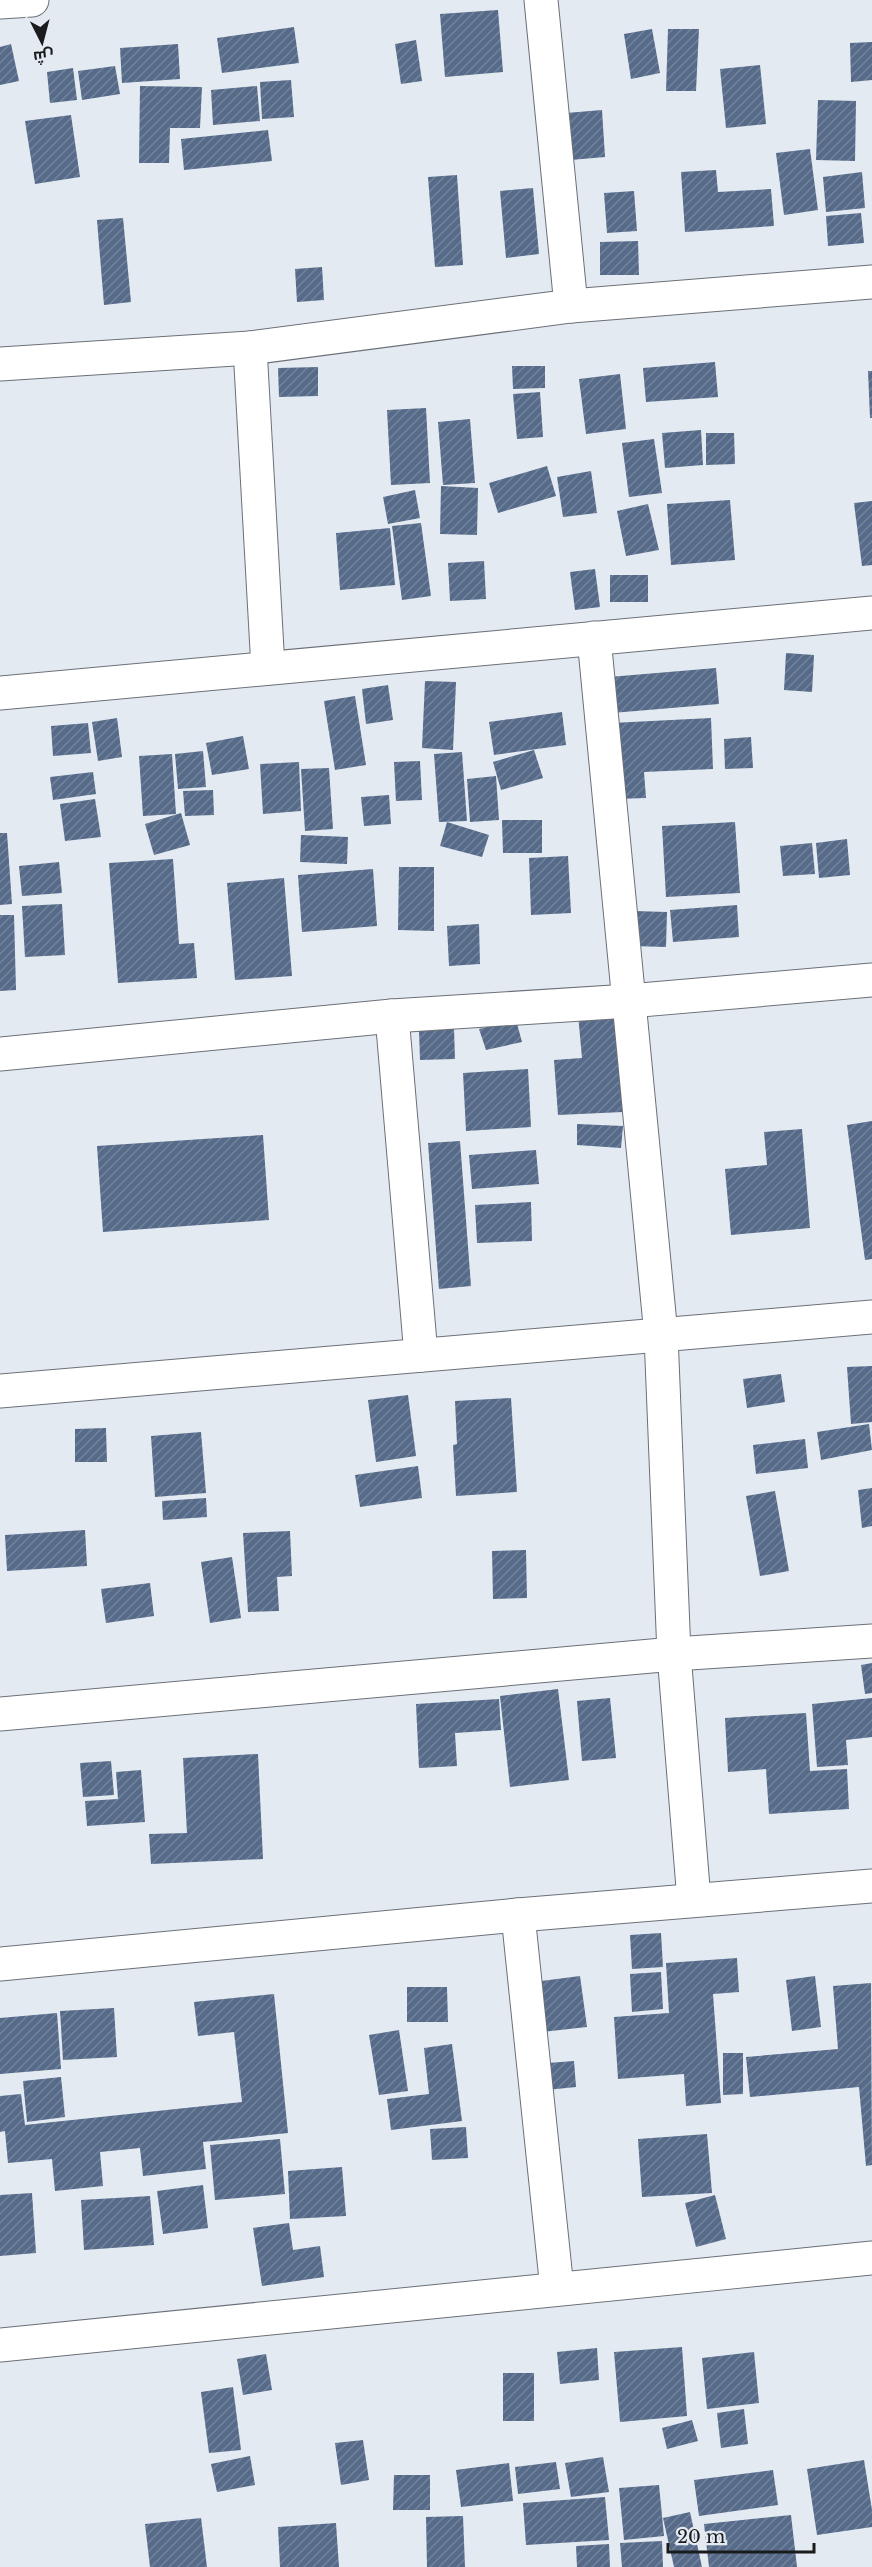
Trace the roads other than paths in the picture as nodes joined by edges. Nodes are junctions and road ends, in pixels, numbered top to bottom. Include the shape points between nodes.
1 (33, 0) edge
2 (541, 0) edge
3 (0, 2) edge
4 (872, 282) edge
5 (571, 306) junction
6 (250, 348) junction
7 (0, 364) edge
8 (872, 613) edge
9 (594, 638) junction
10 (268, 668) junction
11 (0, 693) edge
12 (872, 980) edge
13 (629, 1001) junction
14 (392, 1016) junction
15 (0, 1054) edge
16 (872, 1317) edge
17 (661, 1335) junction
18 (421, 1355) junction
19 (0, 1391) edge
20 (872, 1641) edge
21 (674, 1654) junction
22 (0, 1714) edge
23 (872, 1886) edge
24 (694, 1900) junction
25 (518, 1915) junction
26 (0, 1964) edge
27 (872, 2258) edge
28 (557, 2289) junction
29 (0, 2345) edge

1 - 3 street
2 - 5 street
4 - 5 street
5 - 6 street
6 - 7 street
6 - 10 street
8 - 9 street
9 - 10 street
9 - 13 street
10 - 11 street
12 - 13 street
13 - 14 street
13 - 17 street
14 - 15 street
14 - 18 street
16 - 17 street
17 - 18 street
17 - 21 street
18 - 19 street
20 - 21 street
21 - 22 street
21 - 24 street
23 - 24 street
24 - 25 street
25 - 26 street
25 - 28 street
27 - 28 street
28 - 29 street

